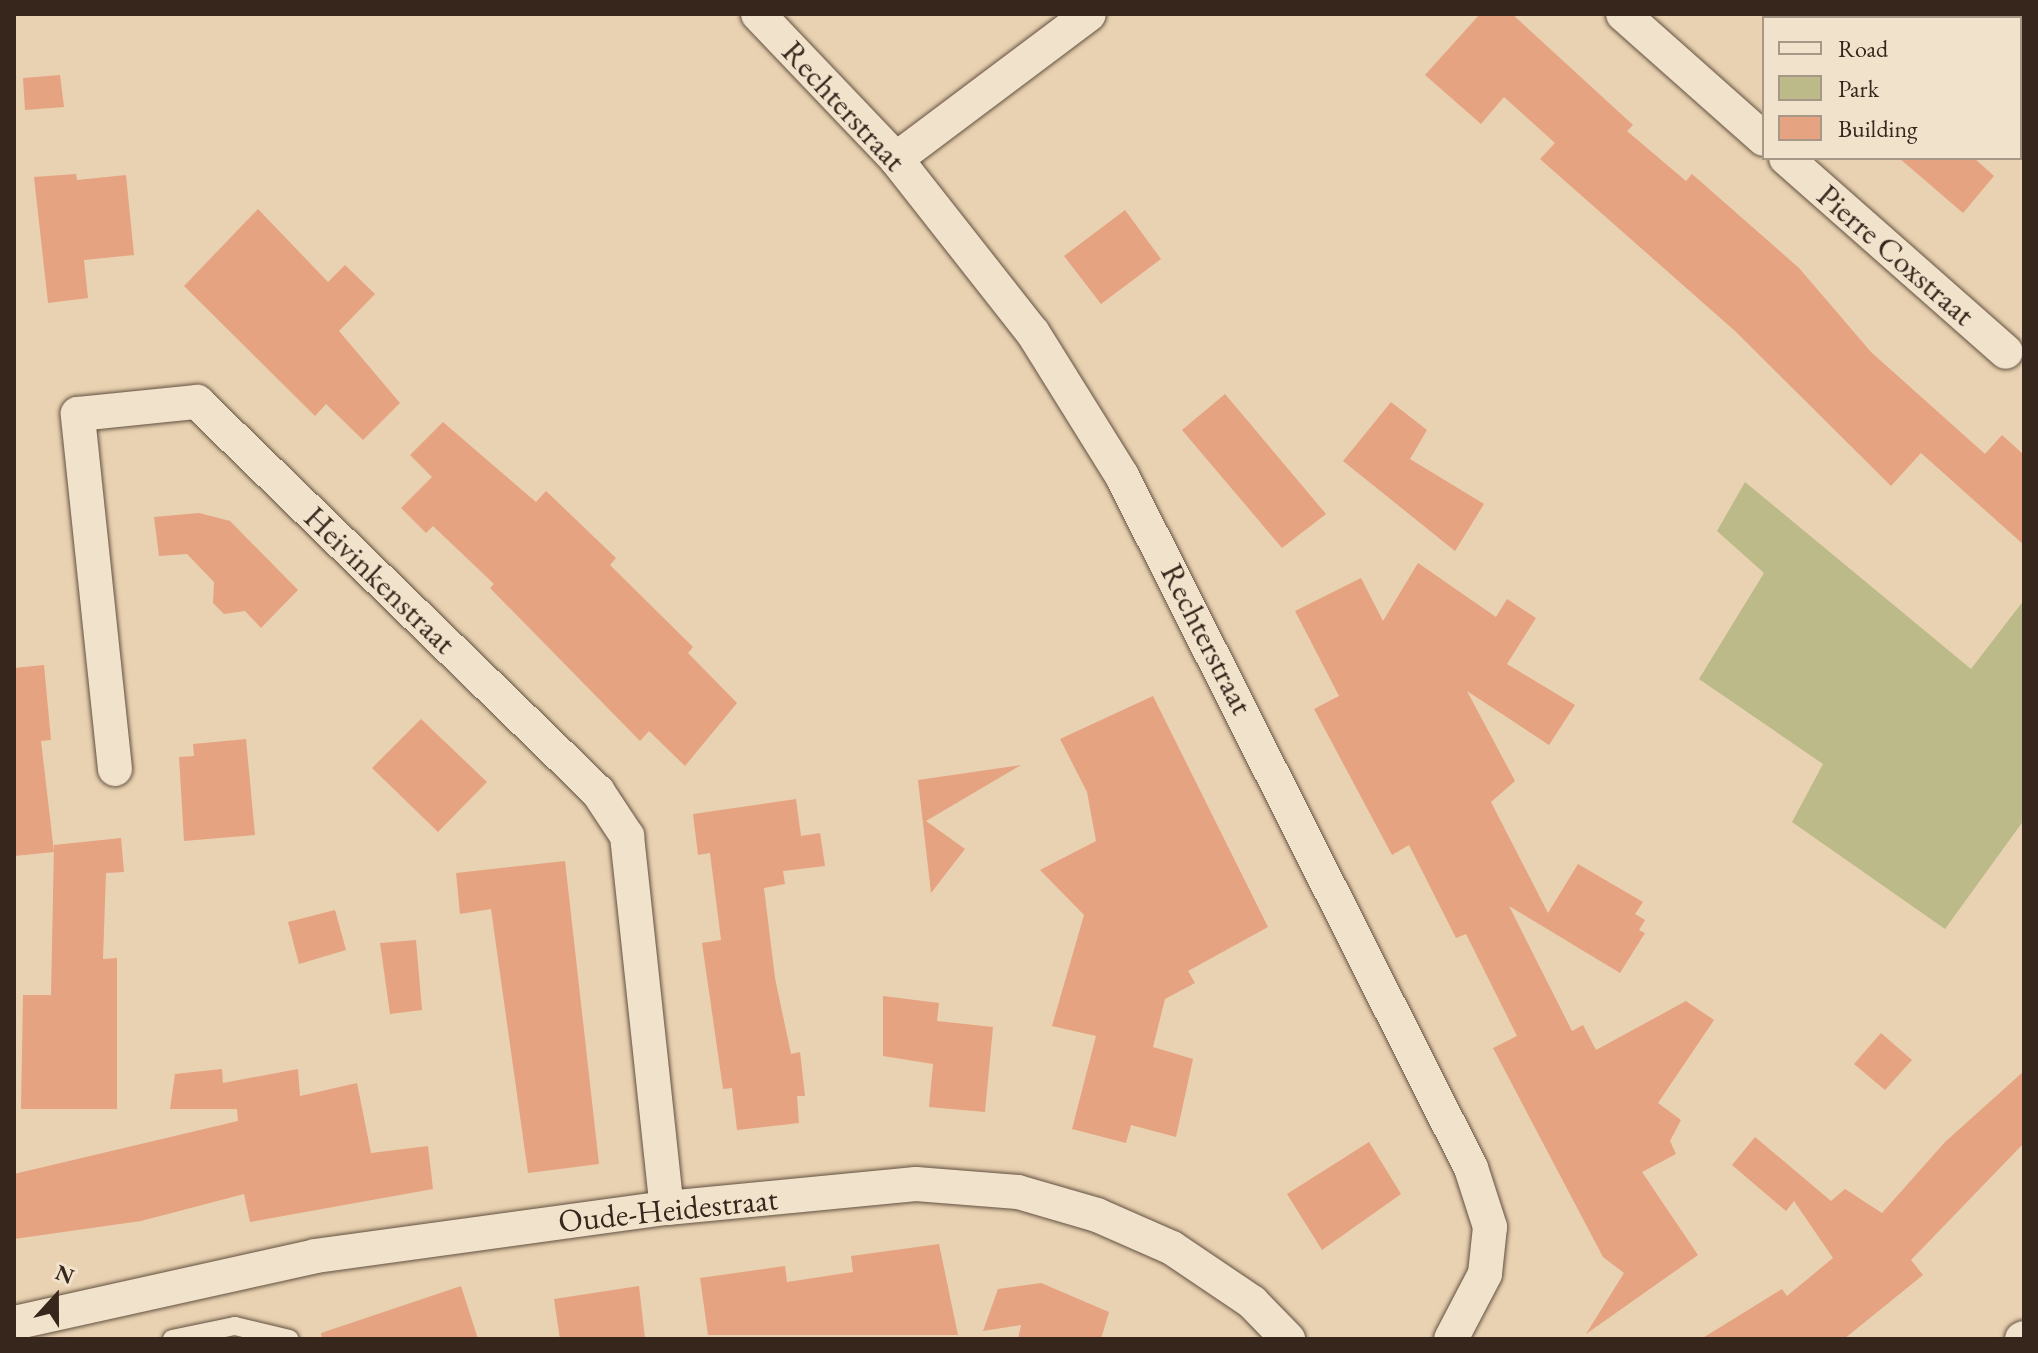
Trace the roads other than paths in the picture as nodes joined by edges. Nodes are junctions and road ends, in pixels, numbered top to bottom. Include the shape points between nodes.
1 (758, 14) edge
2 (1089, 14) edge
3 (1623, 14) edge
4 (1762, 137) edge
5 (896, 159) junction
6 (1788, 160) edge
7 (2006, 352) dead end
8 (115, 769) dead end
9 (667, 1208) junction
10 (14, 1323) edge
11 (172, 1339) edge
12 (289, 1339) edge
13 (1288, 1339) edge
14 (1451, 1339) edge

1 - 5 street, Rechterstraat
2 - 5 street
3 - 4 street
5 - 14 street, Rechterstraat via 1033,333 1122,476 1471,1168 1490,1227 1485,1274
6 - 7 street, Pierre Coxstraat
8 - 9 street, Heivinkenstraat via 78,414 197,402 598,792 627,836
9 - 10 street, Oude-Heidestraat via 315,1256
9 - 13 street, Oude-Heidestraat via 916,1184 1018,1192 1172,1248 1252,1302
11 - 12 lane via 235,1326

